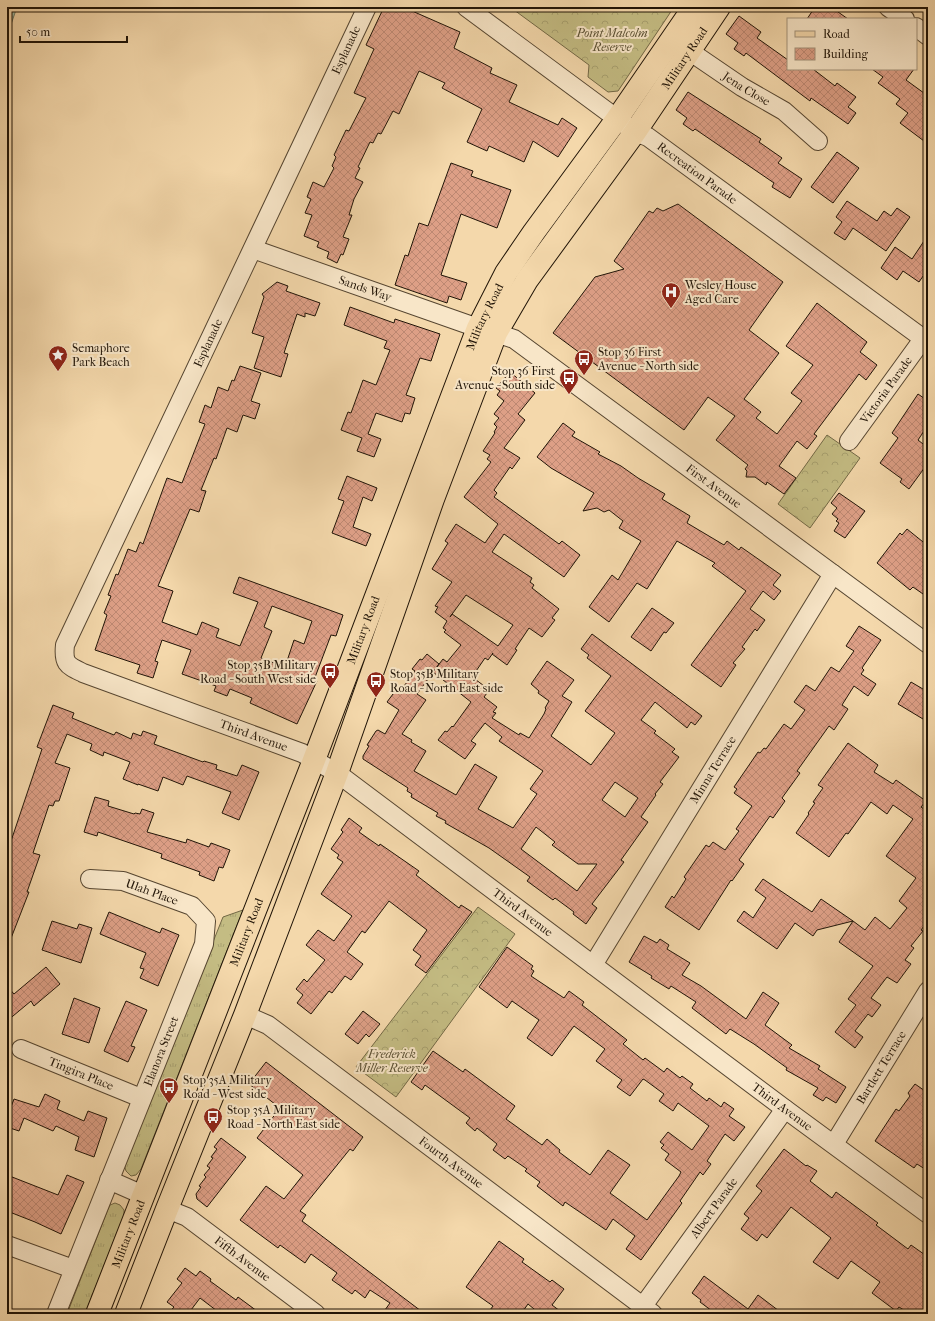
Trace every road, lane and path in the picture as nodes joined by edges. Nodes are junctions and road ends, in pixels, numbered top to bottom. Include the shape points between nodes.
1 (367, 7) edge
2 (466, 7) edge
3 (694, 7) edge
4 (719, 7) edge
5 (888, 7) edge
6 (904, 18) edge
7 (917, 28) edge
8 (928, 36) edge
9 (681, 45) junction
10 (617, 119) junction
11 (634, 132) junction
12 (818, 141) dead end
13 (253, 249) junction
14 (487, 330) junction
15 (925, 340) edge
16 (849, 441) dead end
17 (833, 574) junction
18 (928, 644) edge
19 (83, 672) joint
20 (314, 760) junction
21 (337, 773) junction
22 (90, 879) dead end
23 (206, 921) joint
24 (594, 965) junction
25 (928, 991) edge
26 (246, 1015) junction
27 (21, 1049) dead end
28 (141, 1098) junction
29 (785, 1109) junction
30 (834, 1144) junction
31 (109, 1180) junction
32 (143, 1195) junction
33 (167, 1209) junction
34 (928, 1214) edge
35 (7, 1245) edge
36 (73, 1269) junction
37 (648, 1310) edge
38 (56, 1314) edge
39 (97, 1314) edge
40 (126, 1314) edge
41 (316, 1314) edge

1 - 13 street, Esplanade
2 - 10 street, Recreation Parade
3 - 9 main road, Military Road
4 - 9 main road, Military Road
5 - 6 street
7 - 8 street
9 - 10 main road, Military Road
9 - 11 main road, Military Road
9 - 12 street, Jena Close via 742,87 784,111
10 - 11 street, Recreation Parade
10 - 14 main road, Military Road via 506,273
11 - 14 main road, Military Road via 527,280
11 - 15 street, Recreation Parade via 648,137
13 - 14 street, Sands Way
13 - 19 street, Esplanade via 65,645 64,657 68,665
14 - 17 street, First Avenue via 514,339
14 - 20 main road, Military Road
14 - 21 main road, Military Road via 433,499
15 - 16 street, Victoria Parade
17 - 18 street, First Avenue
17 - 24 street, Minna Terrace
19 - 20 street, Third Avenue via 302,753
20 - 21 street, Third Avenue
20 - 32 main road, Military Road
21 - 24 street, Third Avenue
21 - 26 main road, Military Road
22 - 23 street, Ulah Place via 123,881 192,906
23 - 28 street, Elanora Street via 204,944
24 - 29 street, Third Avenue
25 - 30 street, Bartlett Terrace
26 - 33 main road, Military Road
26 - 37 street, Fourth Avenue via 268,1025
27 - 28 street, Tingira Place
28 - 31 street, Elanora Street
29 - 30 street, Third Avenue
29 - 37 street, Albert Parade
30 - 34 street, Third Avenue
31 - 32 street
31 - 36 street, Elanora Street
32 - 39 main road, Military Road
33 - 40 main road, Military Road
33 - 41 street, Fifth Avenue via 187,1217
35 - 36 street
36 - 38 street, Elanora Street

